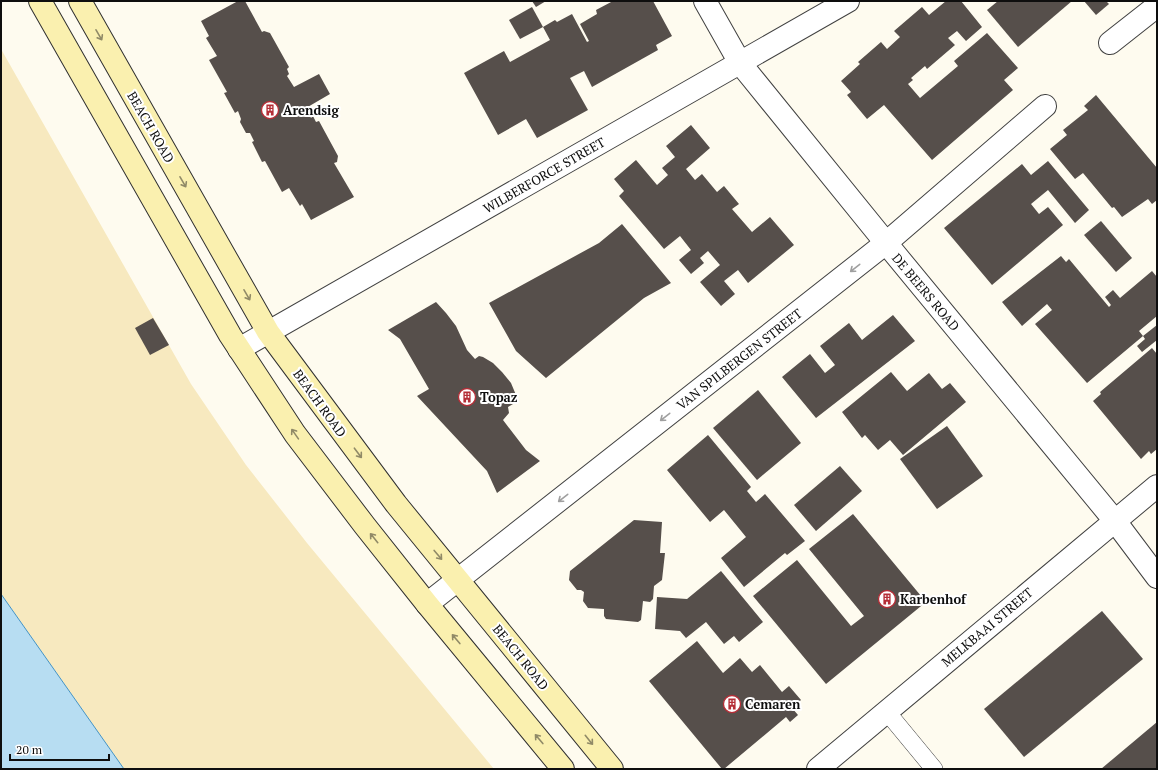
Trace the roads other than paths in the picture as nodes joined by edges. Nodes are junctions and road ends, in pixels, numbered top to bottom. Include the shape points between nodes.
1 (40, 1) edge
2 (80, 1) edge
3 (705, 1) edge
4 (848, 1) edge
5 (1157, 6) edge
6 (1110, 43) dead end
7 (740, 63) junction
8 (1046, 106) dead end
9 (886, 244) junction
10 (268, 332) junction
11 (239, 349) junction
12 (1157, 486) edge
13 (1115, 521) junction
14 (1157, 577) edge
15 (459, 580) junction
16 (427, 604) junction
17 (887, 712) junction
18 (929, 767) edge
19 (563, 769) edge
20 (612, 769) edge
21 (818, 769) edge

1 - 11 main road
2 -> 10 main road, BEACH ROAD
3 - 7 street, DE BEERS ROAD
4 - 7 street, WILBERFORCE STREET
5 - 6 street
7 - 9 street, DE BEERS ROAD
7 - 10 street, WILBERFORCE STREET
8 - 9 street, VAN SPILBERGEN STREET
9 - 13 street, DE BEERS ROAD
9 -> 15 street, VAN SPILBERGEN STREET
10 - 11 street, WILBERFORCE STREET
10 -> 15 main road, BEACH ROAD via 396,504
16 -> 11 main road via 294,434
12 - 13 street, MELKBAAI STREET
13 - 14 street, DE BEERS ROAD
13 - 17 street, MELKBAAI STREET
15 - 16 street, VAN SPILBERGEN STREET
15 -> 20 main road, BEACH ROAD
19 -> 16 main road
17 - 18 lane
17 - 21 street, MELKBAAI STREET

